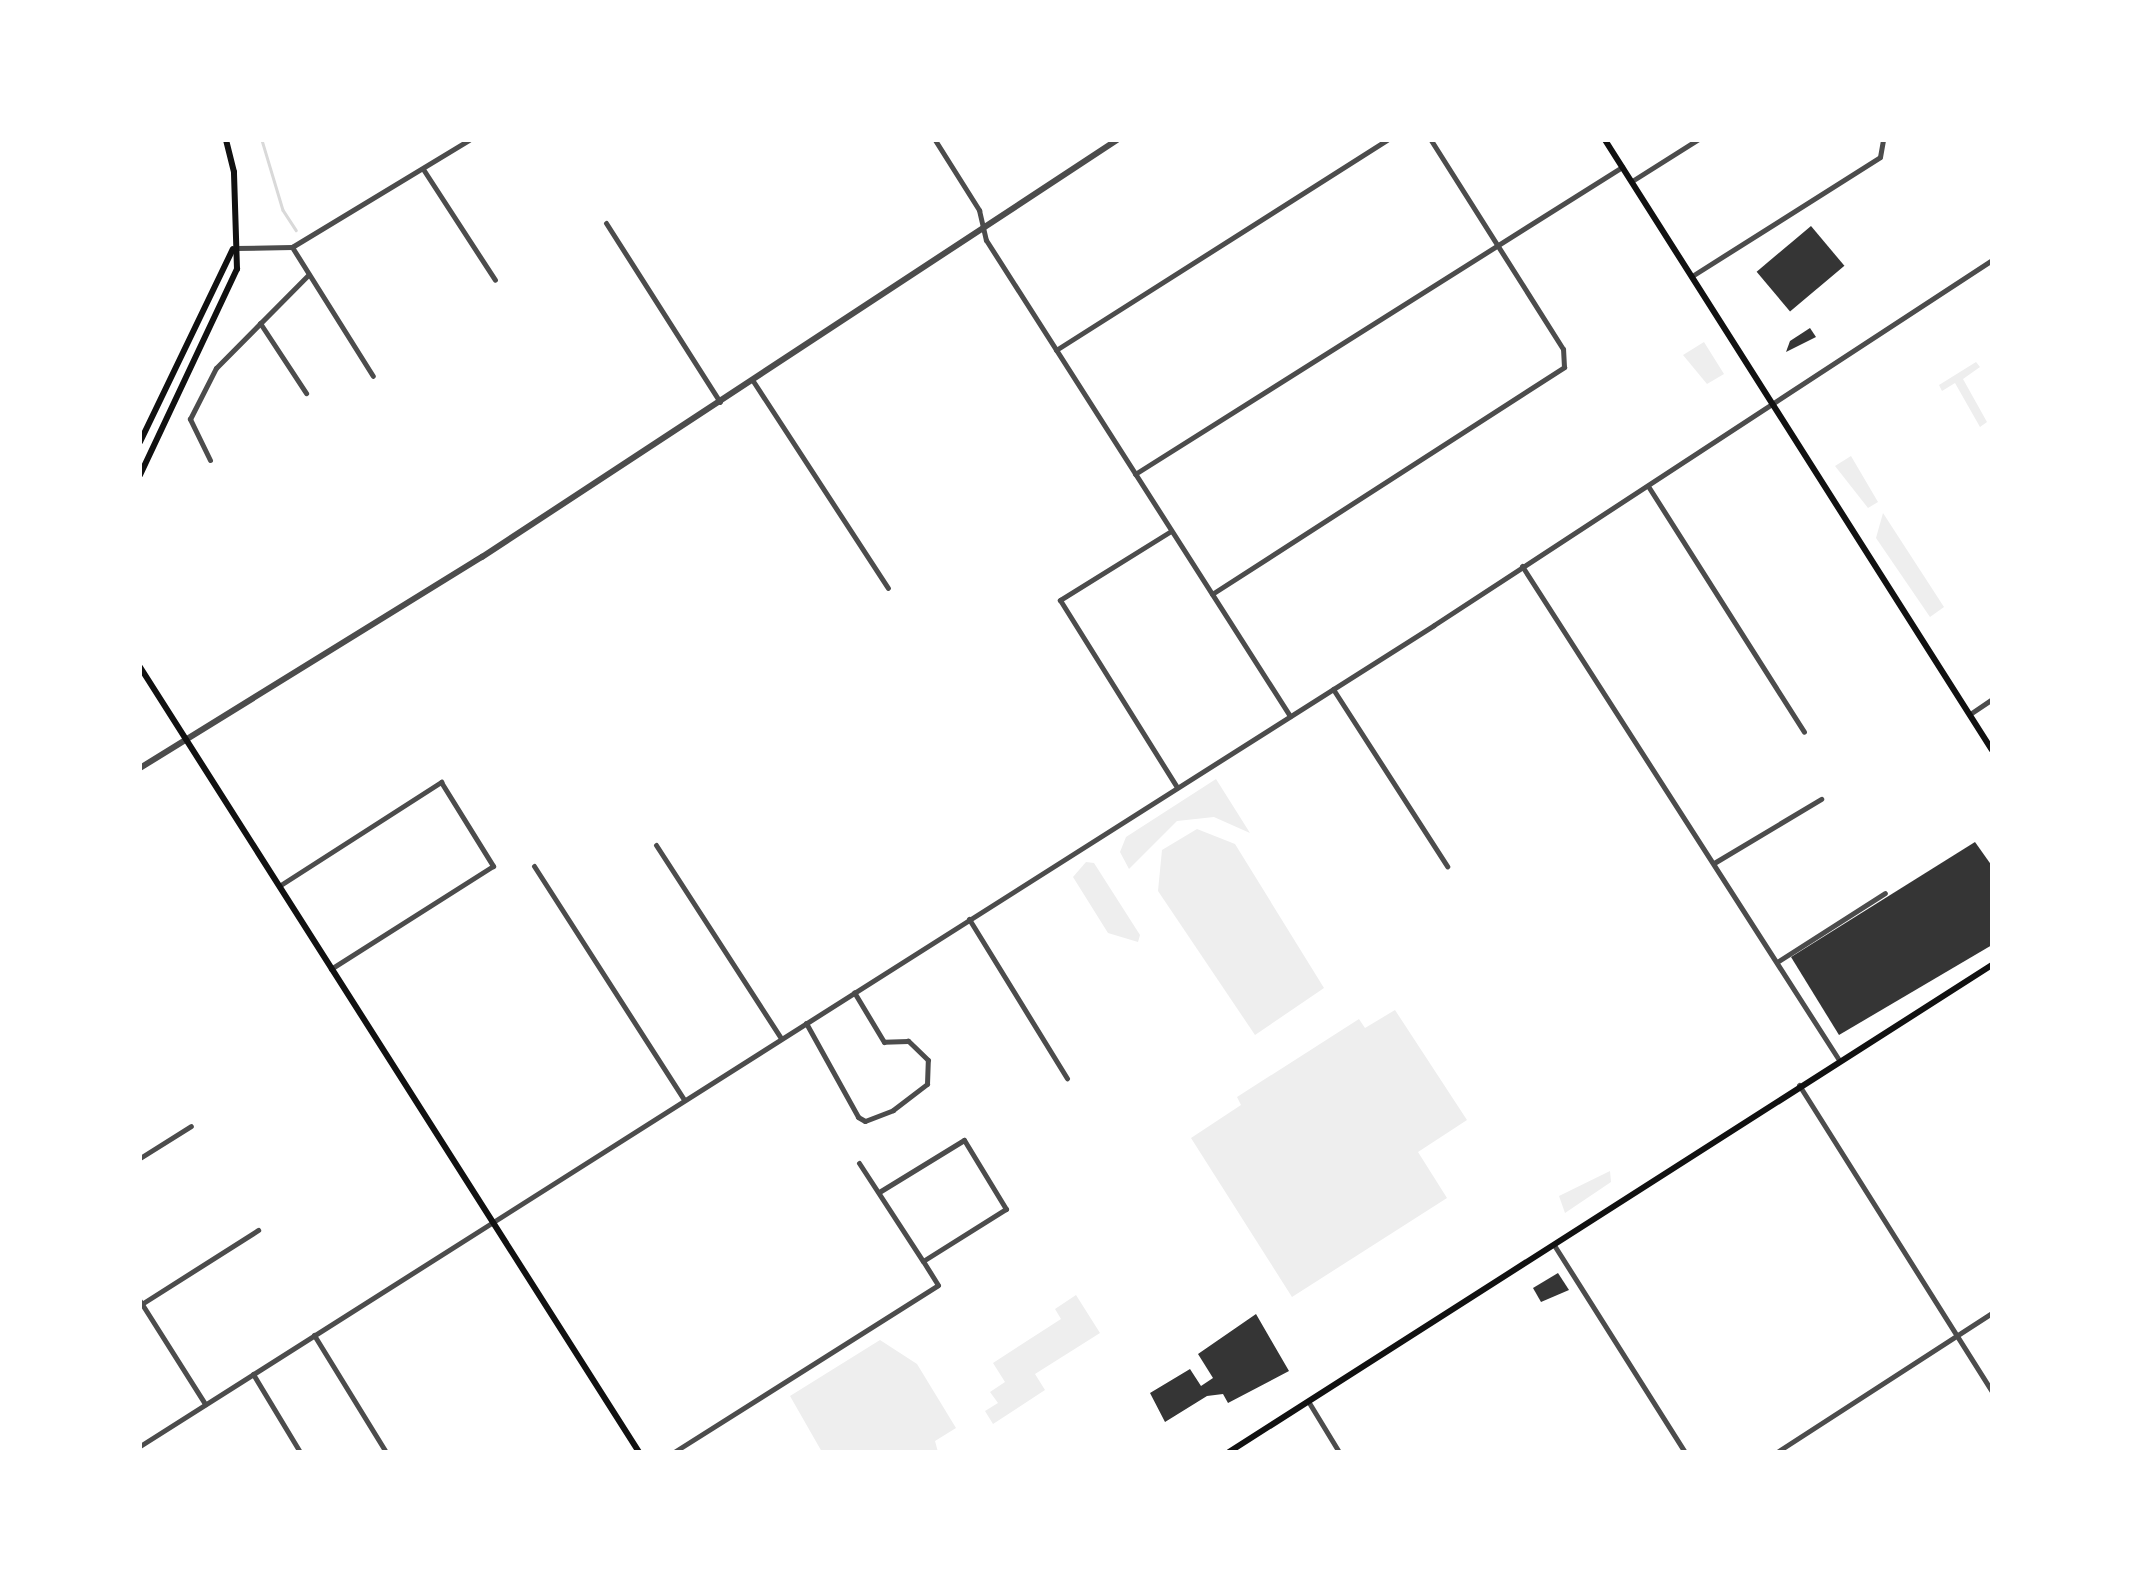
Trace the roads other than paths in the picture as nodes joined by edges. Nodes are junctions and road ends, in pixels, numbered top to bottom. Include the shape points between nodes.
1 (226, 140) edge
2 (469, 140) edge
3 (935, 140) edge
4 (1117, 140) edge
5 (1387, 140) edge
6 (1431, 140) edge
7 (1605, 140) edge
8 (1697, 140) edge
9 (1884, 144) edge
10 (1622, 167) junction
11 (423, 169) junction
12 (1632, 181) junction
13 (606, 223) dead end
14 (984, 228) junction
15 (1498, 244) junction
16 (292, 247) junction
17 (234, 248) junction
18 (1992, 260) edge
19 (308, 275) junction
20 (1692, 276) junction
21 (494, 280) dead end
22 (260, 324) junction
23 (1056, 350) junction
24 (1566, 362) junction
25 (1574, 363) dead end
26 (372, 376) dead end
27 (753, 380) junction
28 (306, 393) dead end
29 (720, 402) junction
30 (1774, 404) junction
31 (140, 442) edge
32 (210, 460) dead end
33 (1135, 474) junction
34 (140, 475) edge
35 (1648, 486) junction
36 (1172, 531) junction
37 (1522, 566) junction
38 (888, 588) dead end
39 (1212, 594) junction
40 (140, 667) edge
41 (1333, 689) junction
42 (1992, 700) edge
43 (1970, 714) junction
44 (1290, 716) junction
45 (1804, 732) dead end
46 (185, 740) junction
47 (1992, 750) edge
48 (140, 768) edge
49 (1177, 788) junction
50 (1821, 800) dead end
51 (656, 845) dead end
52 (1714, 864) junction
53 (534, 866) dead end
54 (1447, 866) dead end
55 (278, 886) junction
56 (1885, 893) dead end
57 (968, 919) junction
58 (1777, 962) junction
59 (1992, 965) edge
60 (331, 970) junction
61 (854, 992) junction
62 (806, 1023) junction
63 (781, 1038) junction
64 (1839, 1060) junction
65 (1066, 1078) dead end
66 (1799, 1085) junction
67 (684, 1100) junction
68 (191, 1126) dead end
69 (140, 1158) edge
70 (860, 1163) dead end
71 (879, 1192) junction
72 (492, 1222) junction
73 (258, 1230) dead end
74 (1554, 1245) junction
75 (923, 1261) junction
76 (141, 1303) edge
77 (1992, 1314) edge
78 (314, 1335) junction
79 (1957, 1336) junction
80 (253, 1374) junction
81 (1992, 1391) edge
82 (1308, 1401) junction
83 (205, 1404) junction
84 (140, 1446) edge
85 (300, 1452) edge
86 (386, 1452) edge
87 (639, 1452) edge
88 (674, 1452) edge
89 (1229, 1452) edge
90 (1339, 1452) edge
91 (1685, 1452) edge
92 (1776, 1452) edge

1 - 17 main road via 234,172
2 - 11 street
3 - 14 street
4 - 14 street
5 - 23 street
6 - 15 street
7 - 10 main road
8 - 12 street
9 - 20 street via 1880,157
10 - 12 main road
10 - 15 street
11 - 16 street
11 - 21 street
12 - 20 main road
13 - 29 street
14 - 23 street
14 - 27 street
15 - 24 street
15 - 33 street
16 - 17 street
16 - 19 street
17 - 31 main road
17 - 34 main road via 236,270 219,316
18 - 30 street
19 - 22 street
19 - 26 street
20 - 30 main road
22 - 28 street
22 - 32 street via 216,368 190,419
23 - 33 street
24 - 25 street
24 - 39 street
27 - 29 street
27 - 38 street
29 - 46 street
30 - 35 street
30 - 43 main road
33 - 36 street
35 - 37 street
35 - 45 street
36 - 39 street
36 - 49 street via 1060,600
37 - 41 street
37 - 52 street
39 - 44 street
40 - 46 main road
41 - 44 street
41 - 54 street
42 - 43 street
43 - 47 main road
44 - 49 street
46 - 48 street
46 - 55 main road
49 - 57 street
50 - 52 street
51 - 63 street
52 - 58 street
53 - 67 street
55 - 60 main road
55 - 60 street via 441,782 493,866
56 - 58 street
57 - 61 street
57 - 65 street
58 - 64 street
59 - 64 main road
60 - 72 main road
61 - 62 street
61 - 62 street via 884,1042 908,1040 932,1072 927,1084 893,1110 866,1121 858,1117
62 - 63 street
63 - 67 street
64 - 66 main road
66 - 74 main road
66 - 79 street
67 - 72 street
68 - 69 street
70 - 71 street
71 - 75 street
71 - 75 street via 964,1140 1006,1210
72 - 78 street
72 - 87 main road
73 - 76 street
74 - 82 main road
74 - 91 street
75 - 88 street via 938,1285
76 - 83 street
77 - 79 street
78 - 80 street
78 - 86 street
79 - 81 street
79 - 92 street
80 - 83 street
80 - 85 street
82 - 89 main road
82 - 90 street
83 - 84 street

